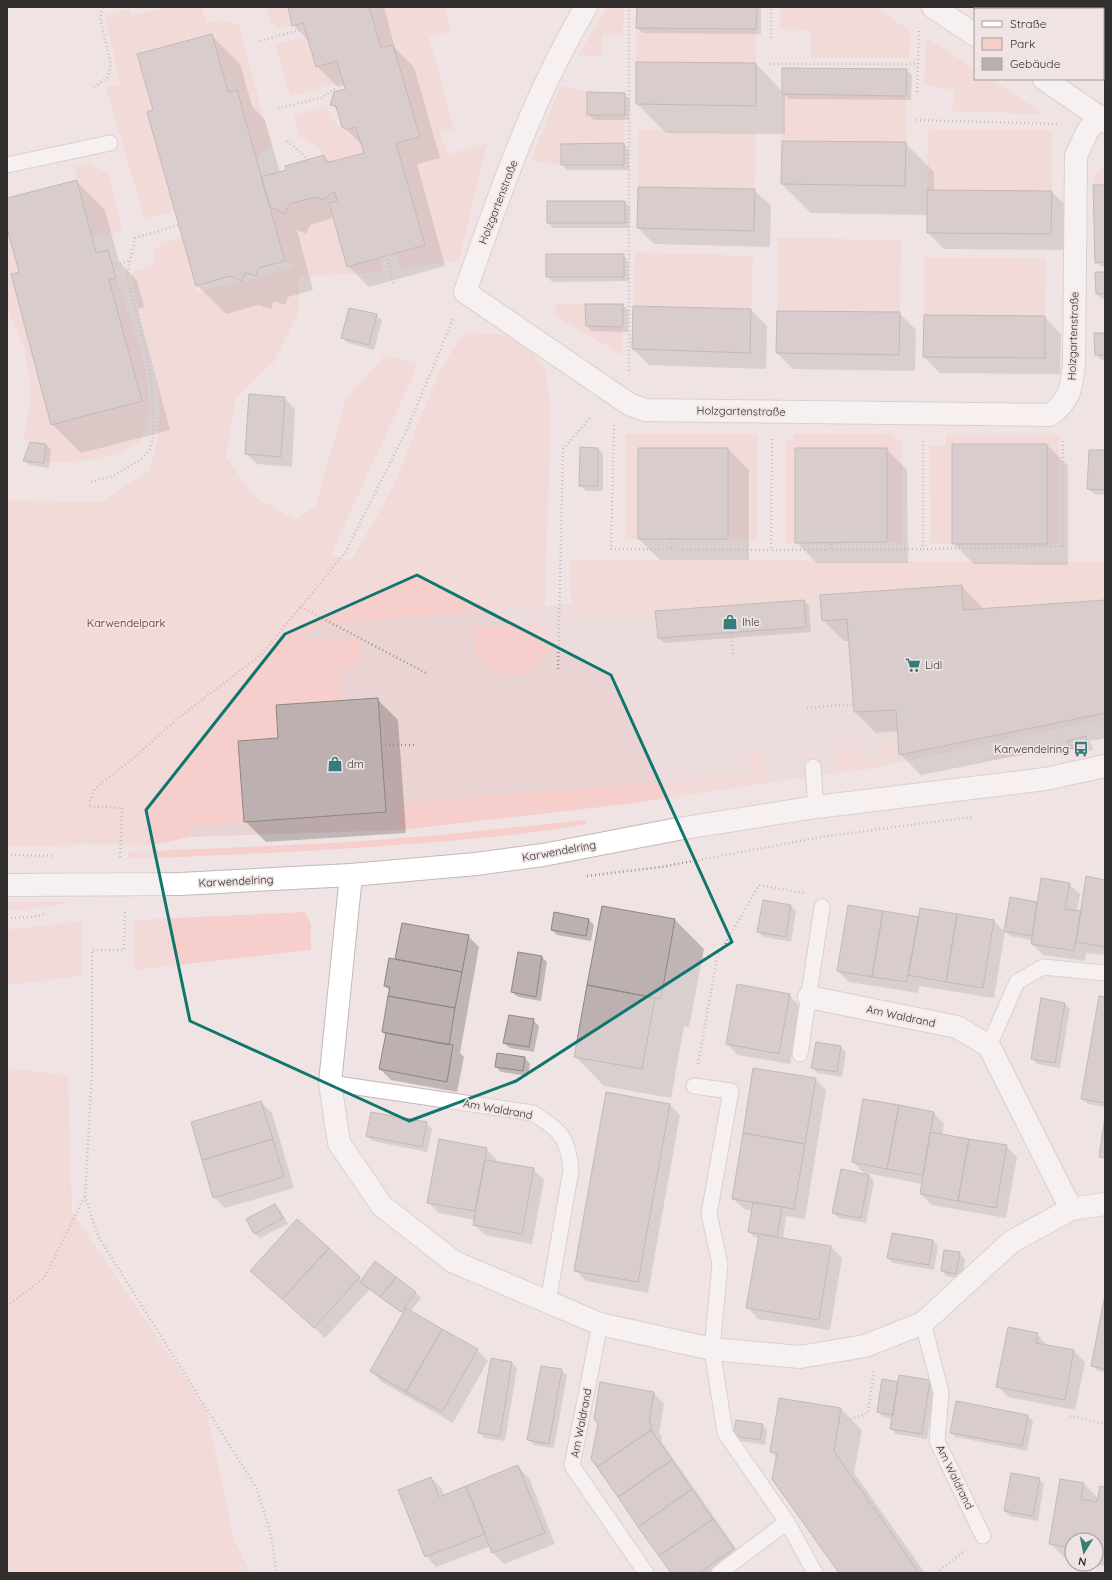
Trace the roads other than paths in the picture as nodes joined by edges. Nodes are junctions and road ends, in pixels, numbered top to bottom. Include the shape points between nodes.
1 (586, 7) edge
2 (933, 7) edge
3 (974, 34) edge
4 (1045, 80) edge
5 (1102, 118) edge
6 (110, 143) dead end
7 (7, 165) edge
8 (1105, 766) edge
9 (813, 767) dead end
10 (816, 806) junction
11 (351, 875) junction
12 (7, 885) edge
13 (822, 907) road end
14 (1105, 973) edge
15 (808, 997) junction
16 (988, 1046) junction
17 (800, 1054) dead end
18 (330, 1083) junction
19 (694, 1086) road end
20 (1105, 1204) edge
21 (1071, 1209) junction
22 (548, 1302) junction
23 (923, 1323) junction
24 (600, 1324) junction
25 (712, 1349) junction
26 (787, 1522) junction
27 (983, 1536) road end
28 (646, 1573) edge
29 (719, 1573) edge
30 (815, 1573) edge

1 - 5 street, Holzgartenstraße via 563,46 508,173 465,292 629,404 645,410 1050,415 1064,404 1071,386 1074,364 1076,156 1087,132
2 - 3 street
4 - 5 street
6 - 7 lane
8 - 10 street, Karwendelring via 1045,778
9 - 10 lane
10 - 11 street, Karwendelring via 543,855 476,864
11 - 12 street, Karwendelring via 180,884
11 - 18 street
13 - 15 lane
14 - 16 lane via 1043,967 1017,982
15 - 16 street, Am Waldrand via 957,1027
15 - 17 lane
16 - 21 street
18 - 22 street via 340,1144 382,1206 454,1262
18 - 22 lane, Am Waldrand via 533,1113 564,1138 570,1151 571,1170
19 - 25 lane via 731,1091 709,1214 720,1264
20 - 21 street
21 - 23 street via 1011,1242
22 - 24 street
23 - 25 street via 865,1346 800,1357
23 - 27 lane, Am Waldrand via 942,1392 937,1441
24 - 25 street
24 - 28 lane, Am Waldrand via 572,1466
25 - 26 lane via 725,1433
26 - 29 lane
26 - 30 lane

